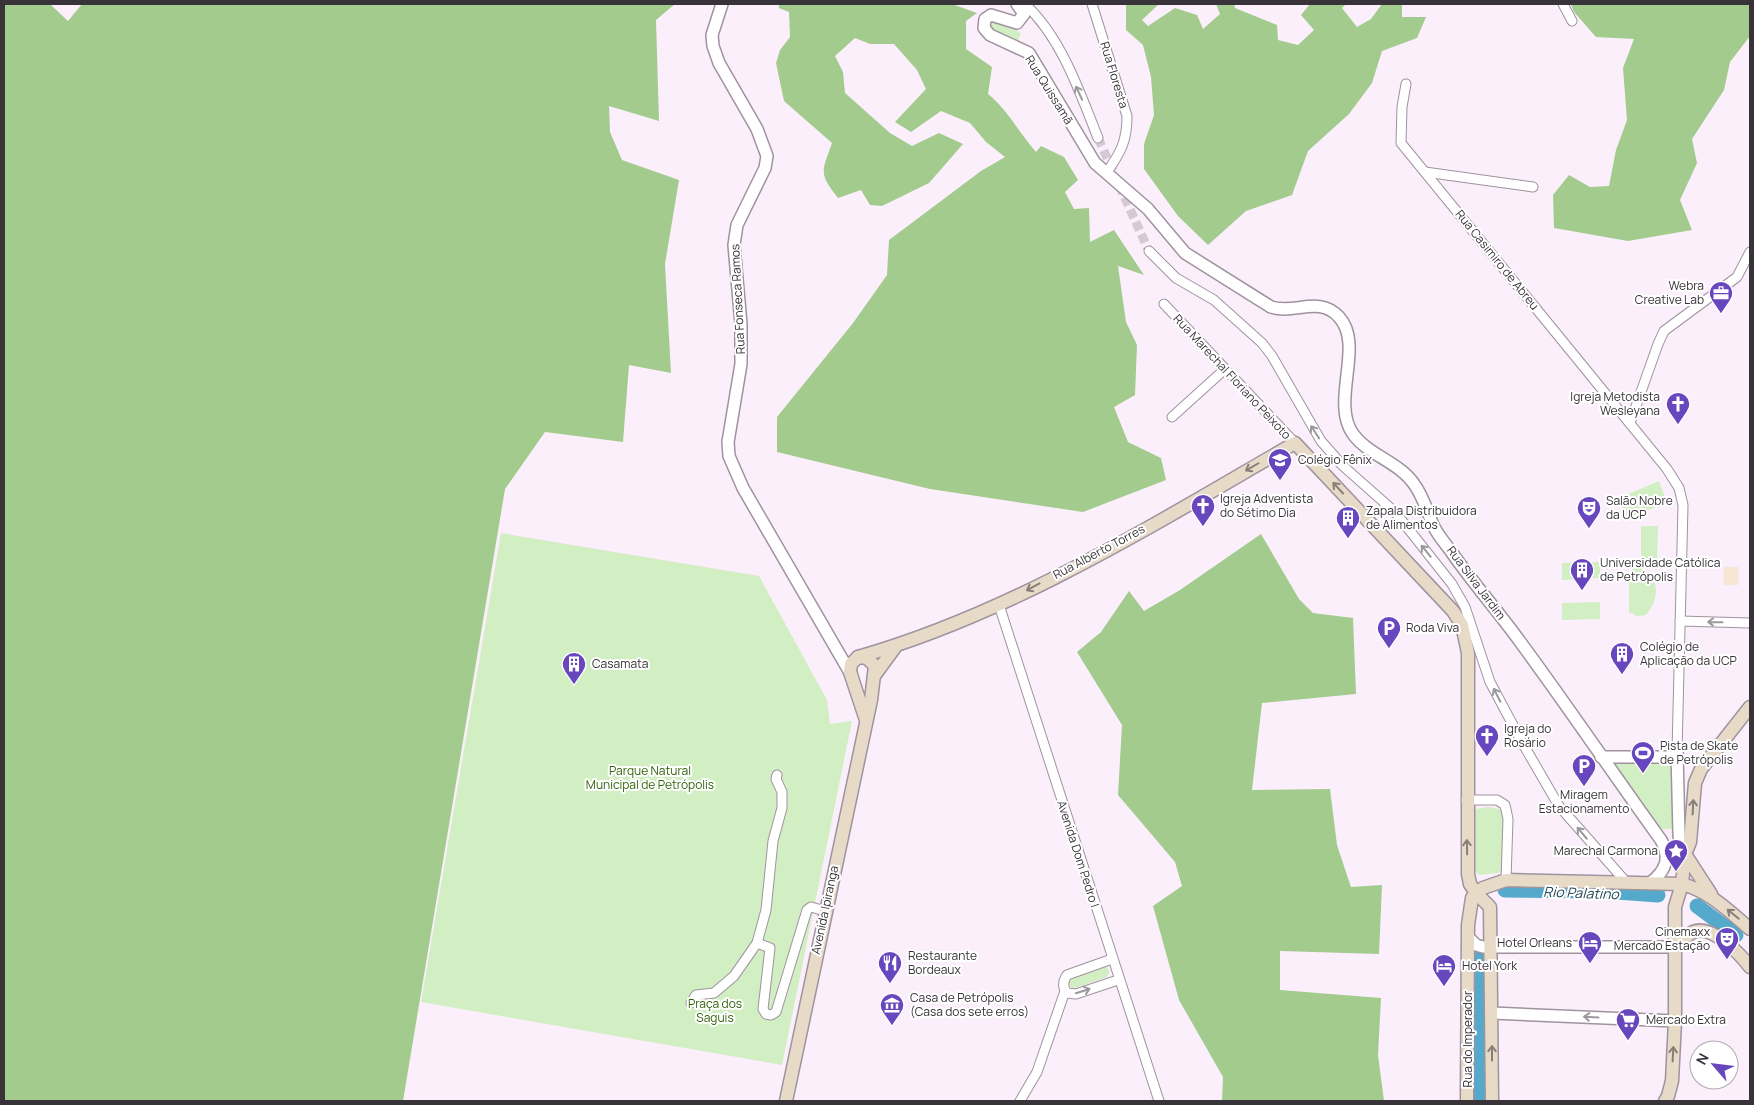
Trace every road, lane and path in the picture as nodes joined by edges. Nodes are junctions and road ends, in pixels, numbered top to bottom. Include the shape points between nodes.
1 (722, 4) edge
2 (1092, 4) edge
3 (1563, 4) edge
4 (1023, 7) edge
5 (1572, 21) dead end
6 (1406, 84) dead end
7 (1098, 138) tunnel mouth
8 (1107, 172) junction
9 (1426, 172) junction
10 (1533, 187) dead end
11 (1149, 251) tunnel mouth
12 (1750, 252) edge
13 (1164, 304) dead end
14 (1225, 369) junction
15 (1172, 417) dead end
16 (1630, 423) junction
17 (1295, 443) junction
18 (999, 605) junction
19 (1680, 621) junction
20 (1750, 623) edge
21 (896, 646) junction
22 (834, 647) junction
23 (858, 657) junction
24 (875, 674) junction
25 (852, 676) junction
26 (1750, 707) edge
27 (866, 720) junction
28 (1601, 756) junction
29 (1675, 756) junction
30 (777, 775) dead end
31 (1466, 800) junction
32 (1679, 834) junction
33 (1664, 845) junction
34 (1684, 854) junction
35 (1506, 880) junction
36 (1626, 882) junction
37 (1654, 883) junction
38 (1682, 884) junction
39 (1476, 893) junction
40 (1715, 900) junction
41 (1675, 907) junction
42 (824, 911) junction
43 (1750, 929) edge
44 (1468, 937) junction
45 (757, 943) junction
46 (1675, 947) junction
47 (1491, 949) junction
48 (1468, 955) junction
49 (1112, 959) junction
50 (1750, 968) edge
51 (1118, 980) junction
52 (1066, 991) junction
53 (691, 1003) dead end
54 (1492, 1013) junction
55 (1675, 1021) junction
56 (786, 1101) edge
57 (1020, 1101) edge
58 (1159, 1101) edge
59 (1467, 1101) edge
60 (1492, 1101) edge
61 (1664, 1101) edge

1 - 22 street, Rua Fonseca Ramos via 712,34 719,63 767,156 766,168 737,225 734,244 742,364 729,426 729,456 743,488
2 - 8 street, Rua Floresta via 1127,116 1127,134 1121,152
3 - 5 street
7 -> 4 street via 1042,20
4 - 8 street, Rua Quissamã via 1017,23 991,15 985,19 984,28 990,35 1029,53 1094,163
6 - 9 street, Rua Casimiro de Abreu via 1401,143
8 - 28 street, Rua Silva Jardim via 1148,209 1185,254 1218,276 1276,309 1313,306 1328,309 1339,317 1348,343 1345,405 1353,434 1404,471 1416,485 1434,526 1450,551
9 - 10 street
9 - 16 street, Rua Casimiro de Abreu
36 -> 11 street via 1559,806 1490,682 1464,607 1452,584 1395,512 1321,441 1262,344 1214,300 1176,278
12 - 16 street via 1737,277 1664,331
13 - 14 street, Rua Marechal Floriano Peixoto
14 - 15 street
14 - 17 street, Rua Marechal Floriano Peixoto
16 - 19 street, Rua Casimiro de Abreu via 1679,488 1683,505
17 -> 18 main road, Rua Alberto Torres via 1110,548
31 -> 17 main road, Rua Marechal Floriano Peixoto via 1468,653 1462,625 1440,596
18 - 21 main road, Rua Alberto Torres
18 - 49 street, Avenida Dom Pedro I
20 -> 19 street
19 - 29 street, Rua Casimiro de Abreu
21 - 23 main road, Rua Alberto Torres
21 - 24 main road
22 - 23 street
22 - 25 street, Rua Fonseca Ramos
23 - 24 main road via 873,662
23 - 25 main road via 851,664
24 - 25 main road via 865,682
24 - 27 main road, Avenida Ipiranga
25 - 27 main road
34 -> 26 main road via 1690,842 1697,775
27 - 42 main road, Avenida Ipiranga
28 - 29 street
28 - 33 street, Rua Silva Jardim
29 - 32 street
30 - 45 street via 782,808 773,841 766,910
31 - 35 street via 1497,800 1505,805 1508,819
39 -> 31 main road, Rua Marechal Floriano Peixoto via 1468,874
32 - 33 street
32 - 34 street
33 - 34 street via 1671,853
33 - 37 street via 1667,860
34 - 38 main road
34 - 40 main road
35 - 36 main road
35 - 39 main road
36 - 37 main road
37 - 38 main road
37 - 41 main road via 1667,892
38 - 40 main road via 1701,890
38 - 41 main road
39 - 44 main road, Rua do Imperador via 1472,898
39 - 47 main road, Rua do Imperador via 1490,907
43 -> 40 main road
41 - 46 main road
42 - 45 street via 810,907 807,910 779,1006 771,1015 763,1009 770,948
42 - 56 main road, Avenida Ipiranga
44 - 47 street via 1476,945
44 - 48 main road, Rua do Imperador
45 - 53 street via 734,976 714,993 696,995
46 - 47 street
46 - 50 main road via 1693,932 1713,934 1730,946
46 - 55 main road
47 - 48 main road
47 - 54 main road, Rua do Imperador
48 - 59 main road, Rua do Imperador
49 - 51 street, Avenida Dom Pedro I
49 - 52 street via 1067,975 1063,984
52 -> 51 street via 1076,994
51 - 58 street, Avenida Dom Pedro I
52 - 57 street via 1037,1072
55 -> 54 street
60 -> 54 main road, Rua do Imperador
61 -> 55 main road via 1672,1081

